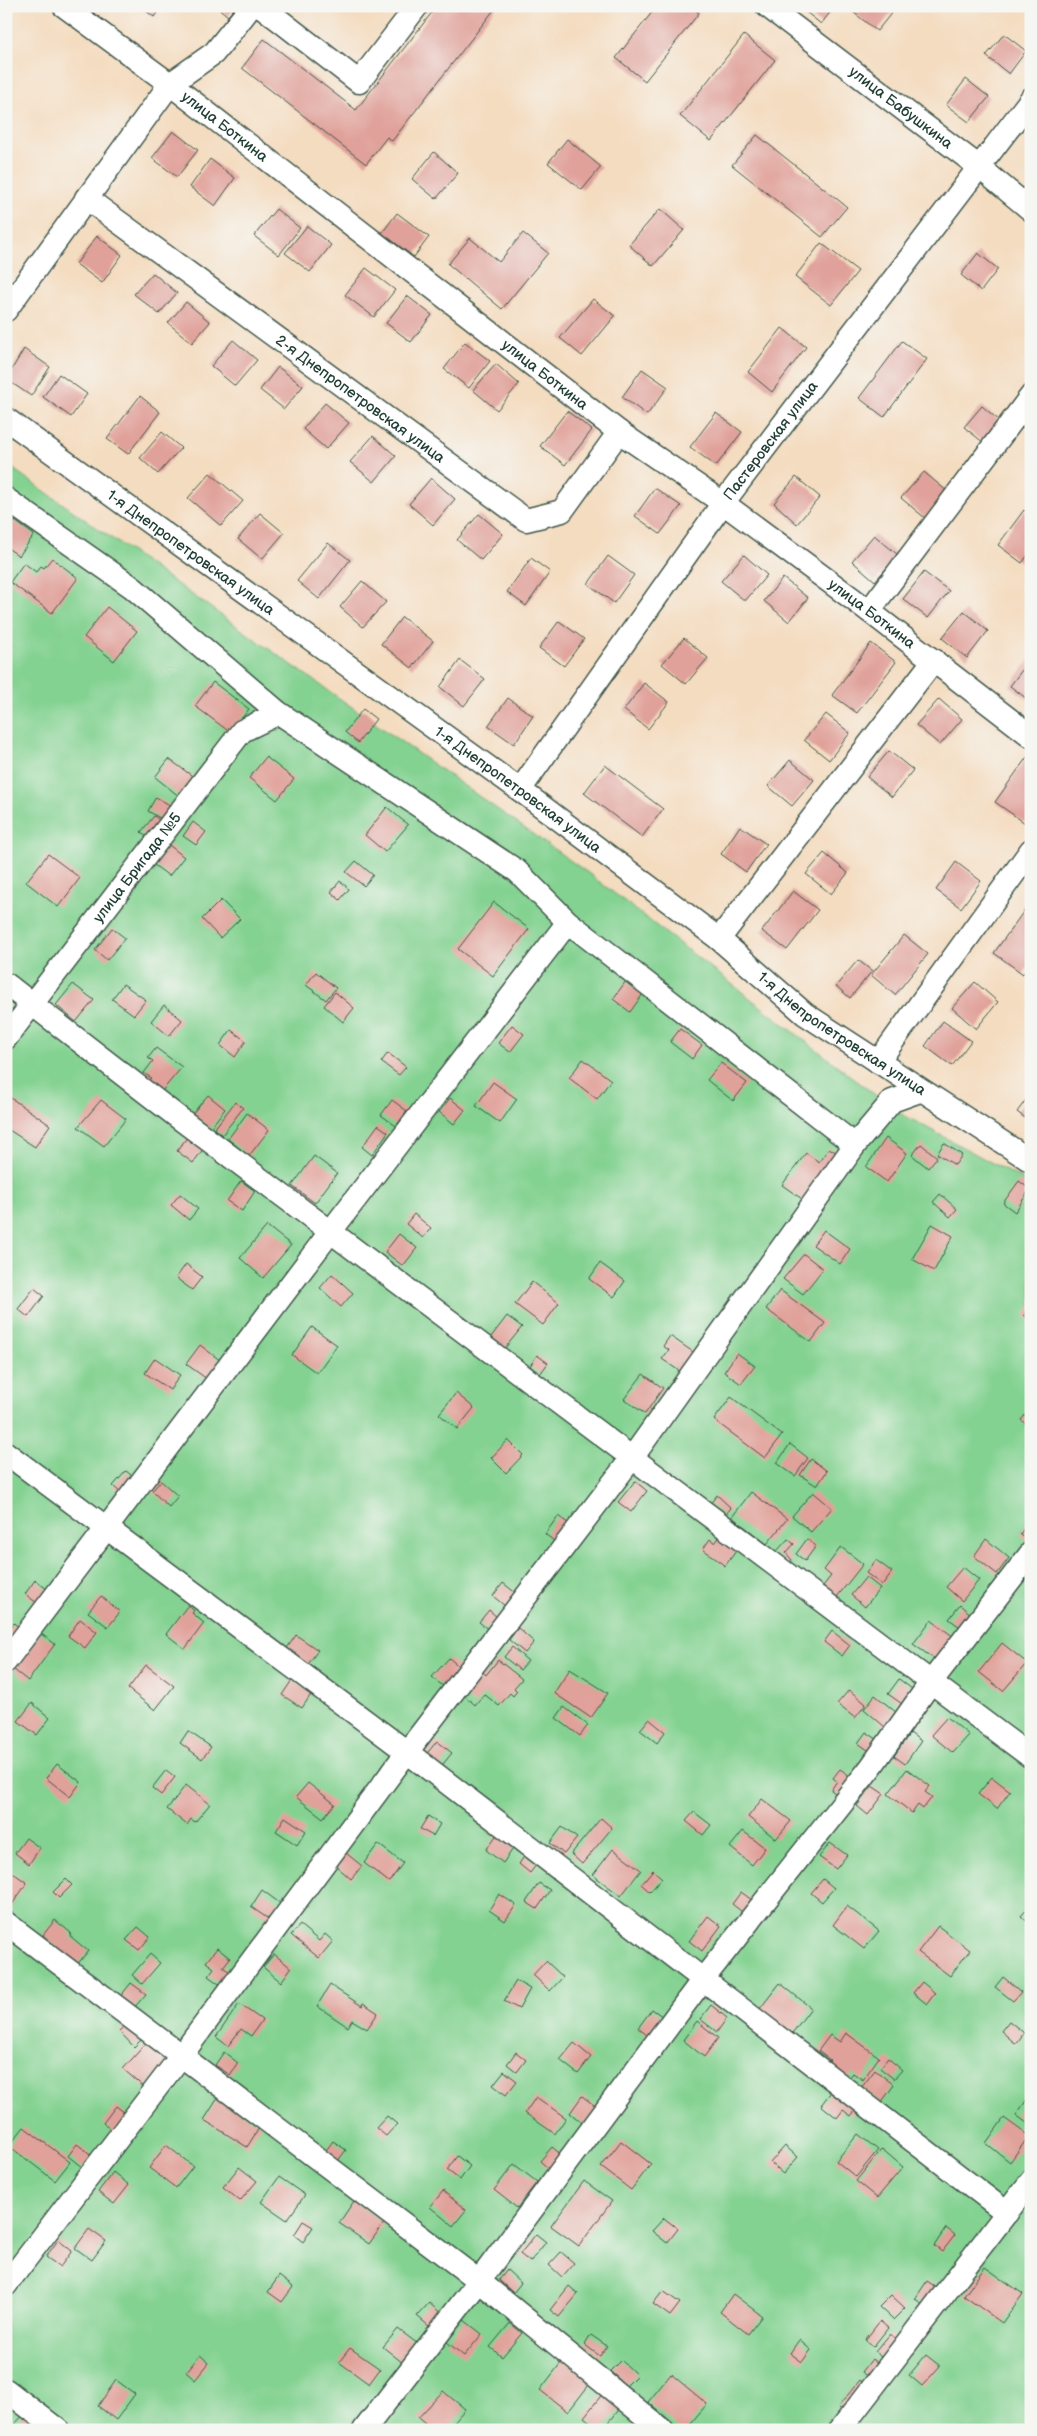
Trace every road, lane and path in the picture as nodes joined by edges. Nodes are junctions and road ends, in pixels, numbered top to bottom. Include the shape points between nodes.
1 (64, 6) edge
2 (418, 6) edge
3 (767, 6) edge
4 (253, 10) edge
5 (170, 84) junction
6 (1031, 99) edge
7 (978, 166) junction
8 (86, 198) junction
9 (1031, 210) edge
10 (6, 310) edge
11 (1031, 396) edge
12 (6, 419) edge
13 (619, 432) junction
14 (6, 499) edge
15 (723, 503) junction
16 (869, 610) junction
17 (934, 660) junction
18 (279, 713) junction
19 (1031, 736) edge
20 (520, 790) junction
21 (1031, 850) edge
22 (568, 922) junction
23 (719, 939) junction
24 (6, 984) edge
25 (32, 1002) junction
26 (6, 1038) edge
27 (878, 1062) junction
28 (920, 1091) junction
29 (855, 1145) junction
30 (1031, 1161) edge
31 (331, 1231) junction
32 (6, 1452) edge
33 (632, 1458) junction
34 (105, 1528) junction
35 (1031, 1553) edge
36 (6, 1661) edge
37 (931, 1682) junction
38 (408, 1752) junction
39 (1031, 1757) edge
40 (6, 1924) edge
41 (704, 1978) junction
42 (181, 2056) junction
43 (1031, 2181) edge
44 (1006, 2213) junction
45 (479, 2281) junction
46 (6, 2285) edge
47 (6, 2390) edge
48 (58, 2430) edge
49 (364, 2430) edge
50 (662, 2430) edge
51 (840, 2430) edge

1 - 5 street, улица Боткина
2 - 4 street via 359,82
3 - 7 street, улица Бабушкина
4 - 5 street via 214,53
5 - 8 street
5 - 13 street, улица Боткина
6 - 7 street, Пастеровская улица
7 - 9 street, улица Бабушкина
7 - 15 street, Пастеровская улица
8 - 10 street
8 - 13 street, 2-я Днепропетровская улица via 526,520 562,511
11 - 16 street
12 - 20 street, 1-я Днепропетровская улица
13 - 15 street, улица Боткина
14 - 18 street via 132,587
15 - 16 street, улица Боткина
15 - 20 street, Пастеровская улица
16 - 17 street, улица Боткина
17 - 19 street, улица Боткина
17 - 23 street
18 - 22 street via 517,871
18 - 25 street, улица Бригада №5 via 242,732
20 - 23 street, 1-я Днепропетровская улица
21 - 27 street
22 - 29 street
22 - 31 street
23 - 27 street, 1-я Днепропетровская улица via 804,1014
24 - 25 street
25 - 26 street, улица Бригада №5
25 - 31 street via 179,1118
27 - 28 street, 1-я Днепропетровская улица
28 - 29 street via 892,1101
28 - 30 street, 1-я Днепропетровская улица
29 - 33 street
31 - 33 street
31 - 34 street
32 - 34 street
33 - 37 street
33 - 38 street
34 - 36 street
34 - 38 street
35 - 37 street
37 - 39 street
37 - 41 street via 871,1767
38 - 41 street
38 - 42 street
40 - 42 street
41 - 44 street
41 - 45 street
42 - 45 street
42 - 46 street
43 - 44 street
44 - 51 street
45 - 49 street
45 - 50 street
47 - 48 street

